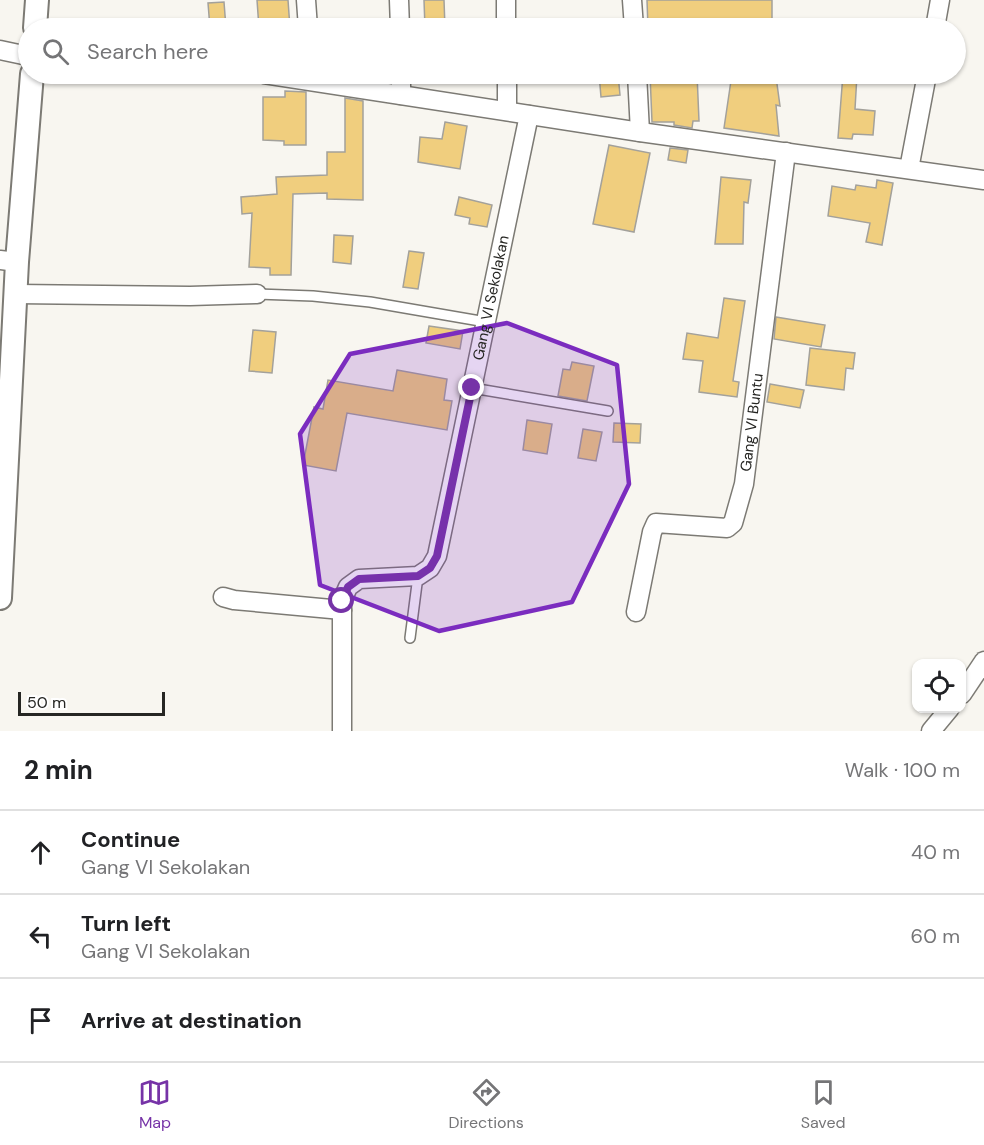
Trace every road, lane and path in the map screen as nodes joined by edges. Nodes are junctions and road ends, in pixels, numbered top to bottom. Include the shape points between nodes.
1 (37, 0) edge
2 (306, 0) edge
3 (399, 0) edge
4 (506, 0) edge
5 (632, 0) edge
6 (940, 0) edge
7 (36, 18) edge
8 (307, 18) edge
9 (400, 18) edge
10 (507, 18) edge
11 (633, 18) edge
12 (937, 18) edge
13 (0, 50) edge
14 (18, 54) edge
15 (31, 84) edge
16 (346, 84) edge
17 (401, 84) edge
18 (507, 84) edge
19 (638, 84) edge
20 (925, 84) edge
21 (401, 95) junction
22 (507, 111) junction
23 (529, 115) junction
24 (640, 132) junction
25 (786, 152) junction
26 (909, 169) junction
27 (984, 180) edge
28 (9, 261) edge
29 (16, 294) junction
30 (257, 294) joint
31 (486, 322) junction
32 (472, 388) junction
33 (608, 411) dead end
34 (418, 576) junction
35 (223, 597) dead end
36 (0, 598) edge
37 (342, 610) junction
38 (636, 612) dead end
39 (410, 638) dead end
40 (984, 662) edge
41 (966, 688) edge
42 (946, 713) edge
43 (342, 731) edge
44 (931, 731) edge

1 - 7 street
2 - 8 street
3 - 9 street
4 - 10 street
5 - 11 street
6 - 12 street
13 - 14 street
15 - 28 street
16 - 21 street
17 - 21 street
18 - 22 street
19 - 24 street
20 - 26 street
21 - 22 street
22 - 23 street
23 - 24 street
23 - 31 street, Gang VI Sekolakan
24 - 25 street
25 - 26 street
25 - 38 street, Gang VI Buntu via 744,484 733,523 726,528 656,523
26 - 27 street
28 - 29 street
29 - 30 street
29 - 36 street
30 - 31 lane via 370,302
31 - 32 street, Gang VI Sekolakan
32 - 33 lane
32 - 34 street, Gang VI Sekolakan via 437,556 430,568
34 - 37 street via 359,579 348,587
34 - 39 lane
35 - 37 street
37 - 43 street
40 - 41 street
42 - 44 street

